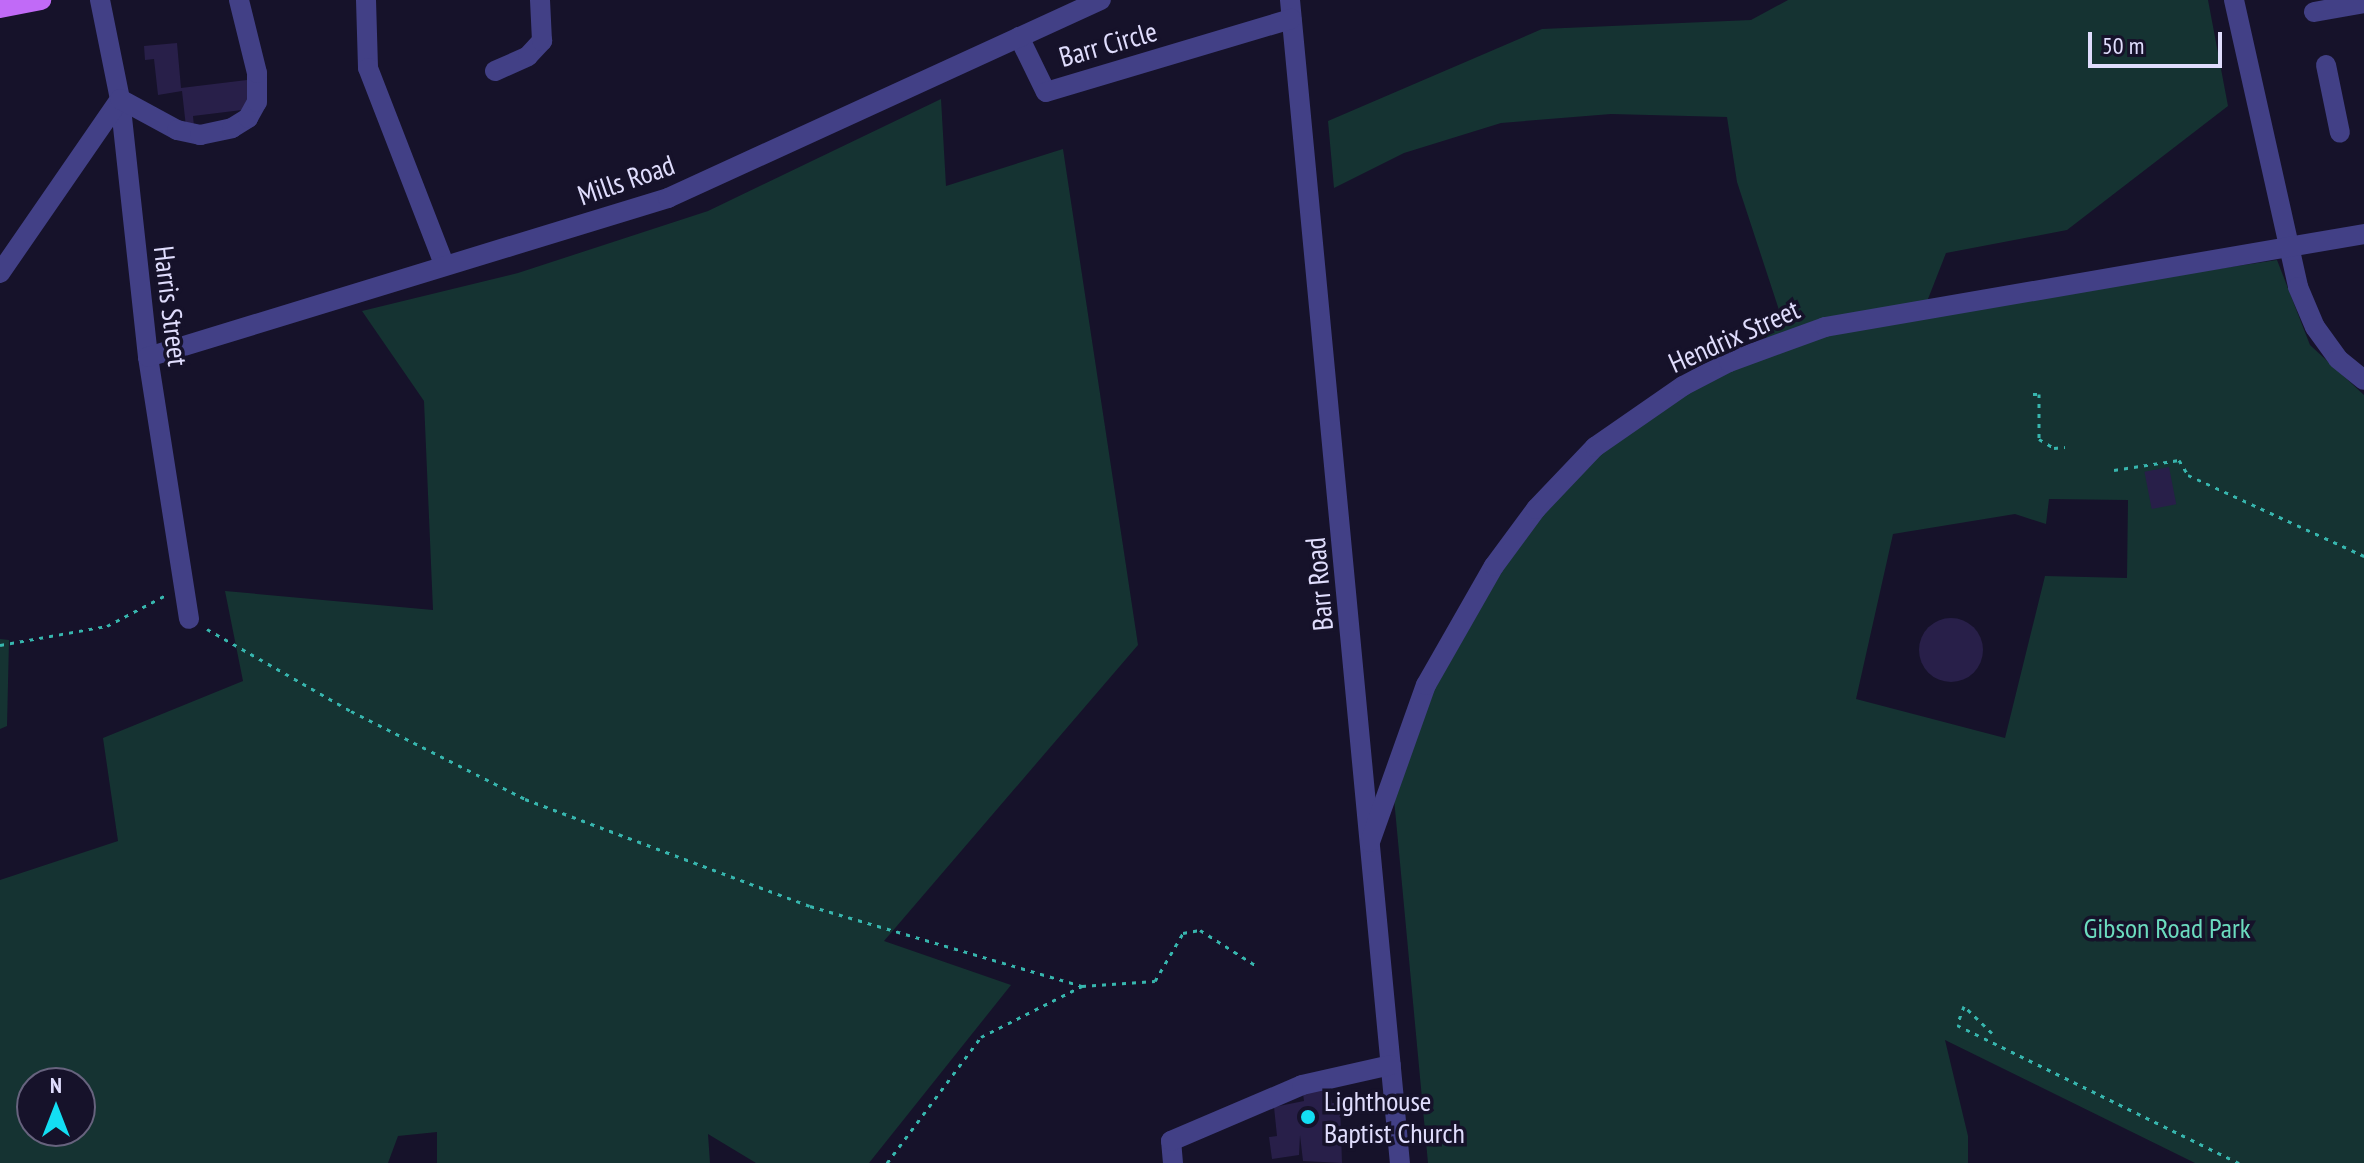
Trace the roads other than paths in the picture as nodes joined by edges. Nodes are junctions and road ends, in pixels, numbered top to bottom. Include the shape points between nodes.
1 (100, 0) edge
2 (239, 0) edge
3 (366, 0) edge
4 (540, 0) edge
5 (1101, 0) edge
6 (2234, 0) edge
7 (33, 1) edge
8 (2364, 3) edge
9 (0, 8) edge
10 (1290, 10) edge
11 (2314, 12) dead end
12 (1019, 37) junction
13 (2326, 65) dead end
14 (495, 71) dead end
15 (120, 99) junction
16 (2340, 133) dead end
17 (2364, 234) edge
18 (2289, 247) junction
19 (444, 264) junction
20 (0, 273) edge
21 (148, 357) junction
22 (2364, 380) edge
23 (189, 619) road end
24 (1370, 842) junction
25 (1391, 1065) junction
26 (1173, 1163) edge
27 (1400, 1163) edge

1 - 15 street, Harris Street
2 - 15 street via 257,73 257,102 248,118 232,128 200,135 177,130
3 - 19 street via 368,68
4 - 14 street via 542,41 528,56
5 - 12 street, Mills Road
6 - 18 street
7 - 9 main road
8 - 11 street
10 - 12 street, Barr Circle via 1046,92
10 - 24 street, Barr Road
12 - 19 street, Mills Road via 668,198
13 - 16 street
15 - 20 street
15 - 21 street, Harris Street
17 - 18 street, Hendrix Street
18 - 22 street via 2315,327 2338,359
18 - 24 street, Hendrix Street via 1825,327 1729,362 1639,413 1558,483 1494,566 1426,685
19 - 21 street, Mills Road
21 - 23 street, Harris Street
24 - 25 street, Barr Road
25 - 26 street via 1302,1085 1171,1141
25 - 27 street, Barr Road

